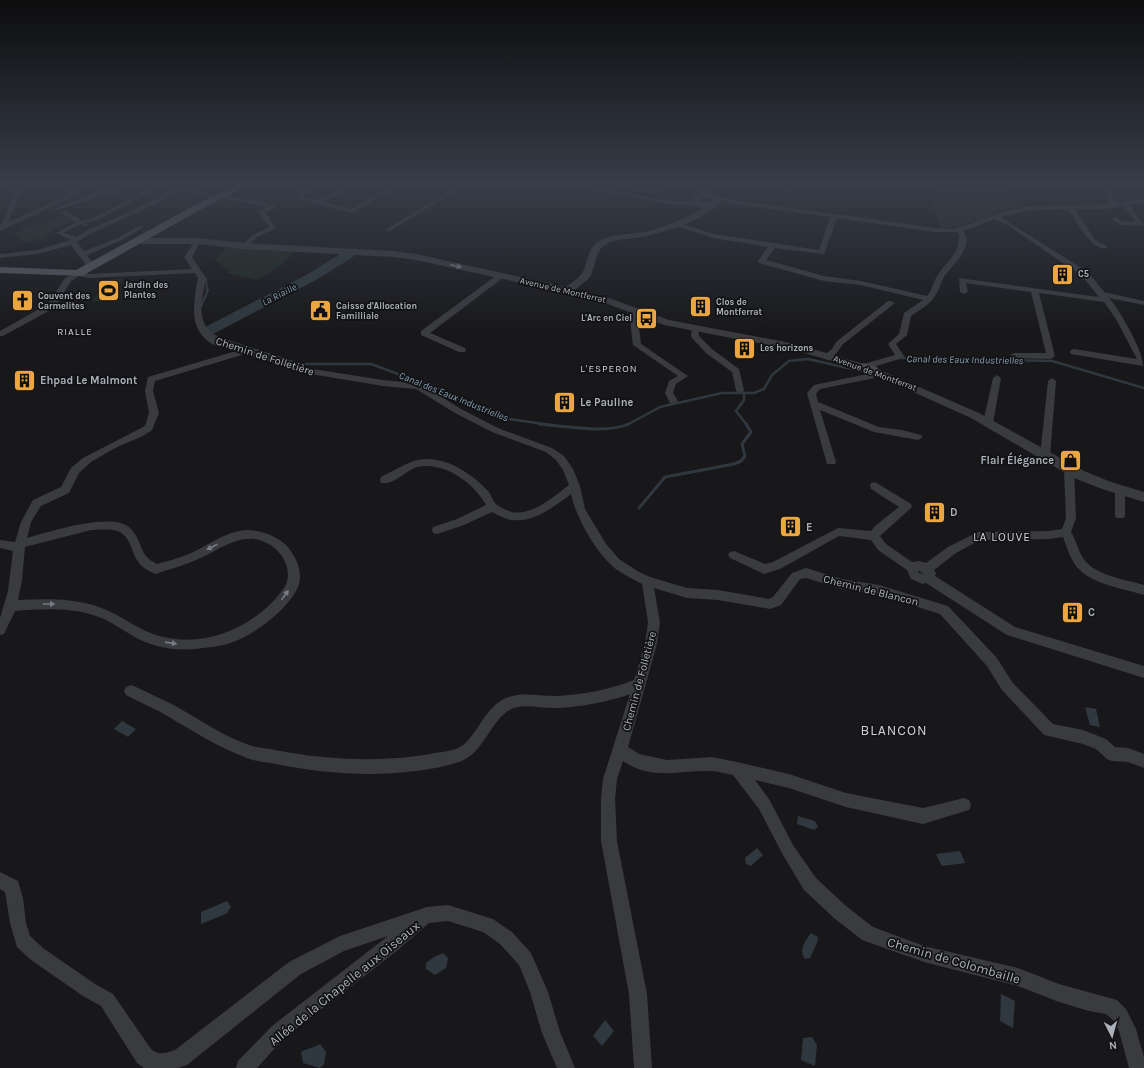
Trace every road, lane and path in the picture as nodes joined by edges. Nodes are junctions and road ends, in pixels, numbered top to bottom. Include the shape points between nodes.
1 (59, 234) edge
2 (80, 234) edge
3 (125, 234) edge
4 (137, 234) edge
5 (142, 234) edge
6 (260, 234) edge
7 (644, 234) edge
8 (706, 234) edge
9 (828, 234) edge
10 (962, 234) edge
11 (1024, 234) edge
12 (1089, 234) edge
13 (135, 237) junction
14 (74, 240) junction
15 (198, 241) junction
16 (773, 245) junction
17 (244, 246) junction
18 (1105, 247) dead end
19 (83, 254) junction
20 (0, 256) edge
21 (92, 267) junction
22 (0, 270) edge
23 (197, 271) junction
24 (78, 274) junction
25 (500, 277) junction
26 (569, 290) junction
27 (1034, 290) junction
28 (964, 292) dead end
29 (1104, 297) junction
30 (929, 299) junction
31 (891, 303) dead end
32 (1144, 303) edge
33 (635, 312) junction
34 (14, 326) junction
35 (695, 329) junction
36 (0, 331) edge
37 (0, 334) edge
38 (462, 350) dead end
39 (247, 351) junction
40 (1074, 352) dead end
41 (827, 356) junction
42 (1014, 356) dead end
43 (870, 370) junction
44 (997, 378) dead end
45 (1052, 381) dead end
46 (740, 390) dead end
47 (673, 401) dead end
48 (813, 402) junction
49 (988, 423) junction
50 (918, 436) dead end
51 (1045, 456) junction
52 (831, 462) dead end
53 (1069, 470) junction
54 (385, 480) dead end
55 (575, 486) junction
56 (875, 486) dead end
57 (1120, 491) junction
58 (1144, 497) edge
59 (492, 507) junction
60 (1120, 515) dead end
61 (437, 530) dead end
62 (1066, 532) junction
63 (874, 536) junction
64 (0, 544) edge
65 (20, 547) junction
66 (734, 555) dead end
67 (928, 573) junction
68 (647, 581) junction
69 (1144, 590) edge
70 (10, 606) junction
71 (0, 630) edge
72 (1144, 672) edge
73 (640, 684) junction
74 (131, 691) dead end
75 (620, 750) junction
76 (1144, 761) edge
77 (737, 769) junction
78 (964, 805) dead end
79 (0, 880) edge
80 (426, 915) junction
81 (244, 1068) edge
82 (566, 1068) edge
83 (643, 1068) edge
84 (1138, 1068) edge

1 - 14 street
2 - 14 street
3 - 13 street
4 - 13 street
5 - 13 main road
6 - 17 street
7 - 26 street via 600,243 586,275
8 - 16 street
9 - 16 street via 822,253
10 - 30 street via 960,251 941,276
11 - 29 street via 1085,274
12 - 18 street via 1093,240
13 - 15 street, Avenue de Montferrat
13 - 19 street
13 - 21 main road
14 - 19 street
14 - 20 street via 22,254
15 - 17 street, Avenue de Montferrat
15 - 23 street, Chemin de Folletière via 188,257
16 - 30 street via 762,262
17 -> 25 street, Avenue de Montferrat via 393,254
19 - 21 street
21 - 24 main road
22 - 24 main road
23 - 24 street via 89,276
23 - 39 street, Chemin de Folletière via 202,278 196,316 201,328 215,342
24 - 34 street via 75,280 65,286 51,306
25 - 26 street, Avenue de Montferrat
25 - 38 street via 424,333
26 - 33 street, Avenue de Montferrat via 615,302
27 - 28 street via 962,280
27 - 29 street
27 - 42 street via 1050,356
29 - 32 street
29 - 40 street via 1123,321 1143,363
30 - 43 street via 908,316 903,334 892,344 900,356
31 - 41 street
33 - 35 street, Avenue de Montferrat via 651,319
33 - 47 street via 637,345 684,376 672,383 669,393
34 - 36 street
34 - 37 street
35 - 41 street, Avenue de Montferrat via 796,347
35 - 46 street via 695,336 709,351 736,371
39 - 55 street, Chemin de Folletière via 305,370 418,386 495,430 549,450 560,458
39 - 65 street via 151,379 149,391 154,413 149,428 87,460 75,471 65,490 37,503 26,522
41 - 43 street, Avenue de Montferrat
43 - 48 street via 817,387 811,393
43 - 49 street, Avenue de Montferrat via 932,394
44 - 49 street
45 - 51 street
48 - 50 street via 877,430
48 - 52 street
49 - 51 street, Avenue de Montferrat
51 - 53 street, Avenue de Montferrat
53 - 57 street, Avenue de Montferrat
53 - 62 street via 1071,518
54 - 59 street via 415,464 450,466 486,494
55 - 59 street via 534,513 512,516
55 - 68 street, Chemin de Folletière via 580,509 602,547 615,562
56 - 63 street via 907,507
57 - 58 street, Avenue de Montferrat
57 - 60 street
59 - 61 street
62 - 67 street via 1049,535 974,537 952,550
62 - 69 street via 1078,560 1086,570
63 - 66 street via 838,532 776,566 764,569
63 - 67 street via 882,547 912,568 918,566
64 - 65 street
65 - 70 street via 15,590
70 -> 65 street via 62,604 92,609 112,616 146,636 168,644 188,644 234,636 254,626 279,604 293,584 294,567 288,554 277,543 261,536 242,535 225,540 193,557 156,568 142,560 133,538 124,529 114,526 90,526
67 - 72 street via 1011,631
68 - 73 street, Chemin de Folletière via 654,622
68 - 76 street, Chemin de Blancon via 686,593 718,594 770,604 778,601 796,576 806,573 842,584 879,590 944,610 992,662 1007,686 1049,730 1083,737 1101,744 1112,754 1128,755
70 - 71 street
73 - 74 street via 617,693 588,698 509,703 493,716 470,748 459,755 412,766 305,763 249,752 214,737
73 - 75 street, Chemin de Folletière
75 - 77 street via 636,761 667,767 712,764
75 - 83 street, Chemin de Folletière via 610,779 609,841 638,994
77 - 78 street via 789,781 846,800 923,816
77 - 84 street, Chemin de Colombaille via 764,804 788,850 810,884 868,934 924,954 1018,977 1059,993 1111,1006 1120,1015 1127,1030
79 - 80 street via 12,887 23,940 37,954 107,1000 144,1056 153,1063 164,1063 180,1058 295,968 340,944
80 - 81 street, Allée de la Chapelle aux Oiseaux via 397,941 340,982 278,1033
80 - 82 street via 448,913 465,917 487,925 506,938 525,959

